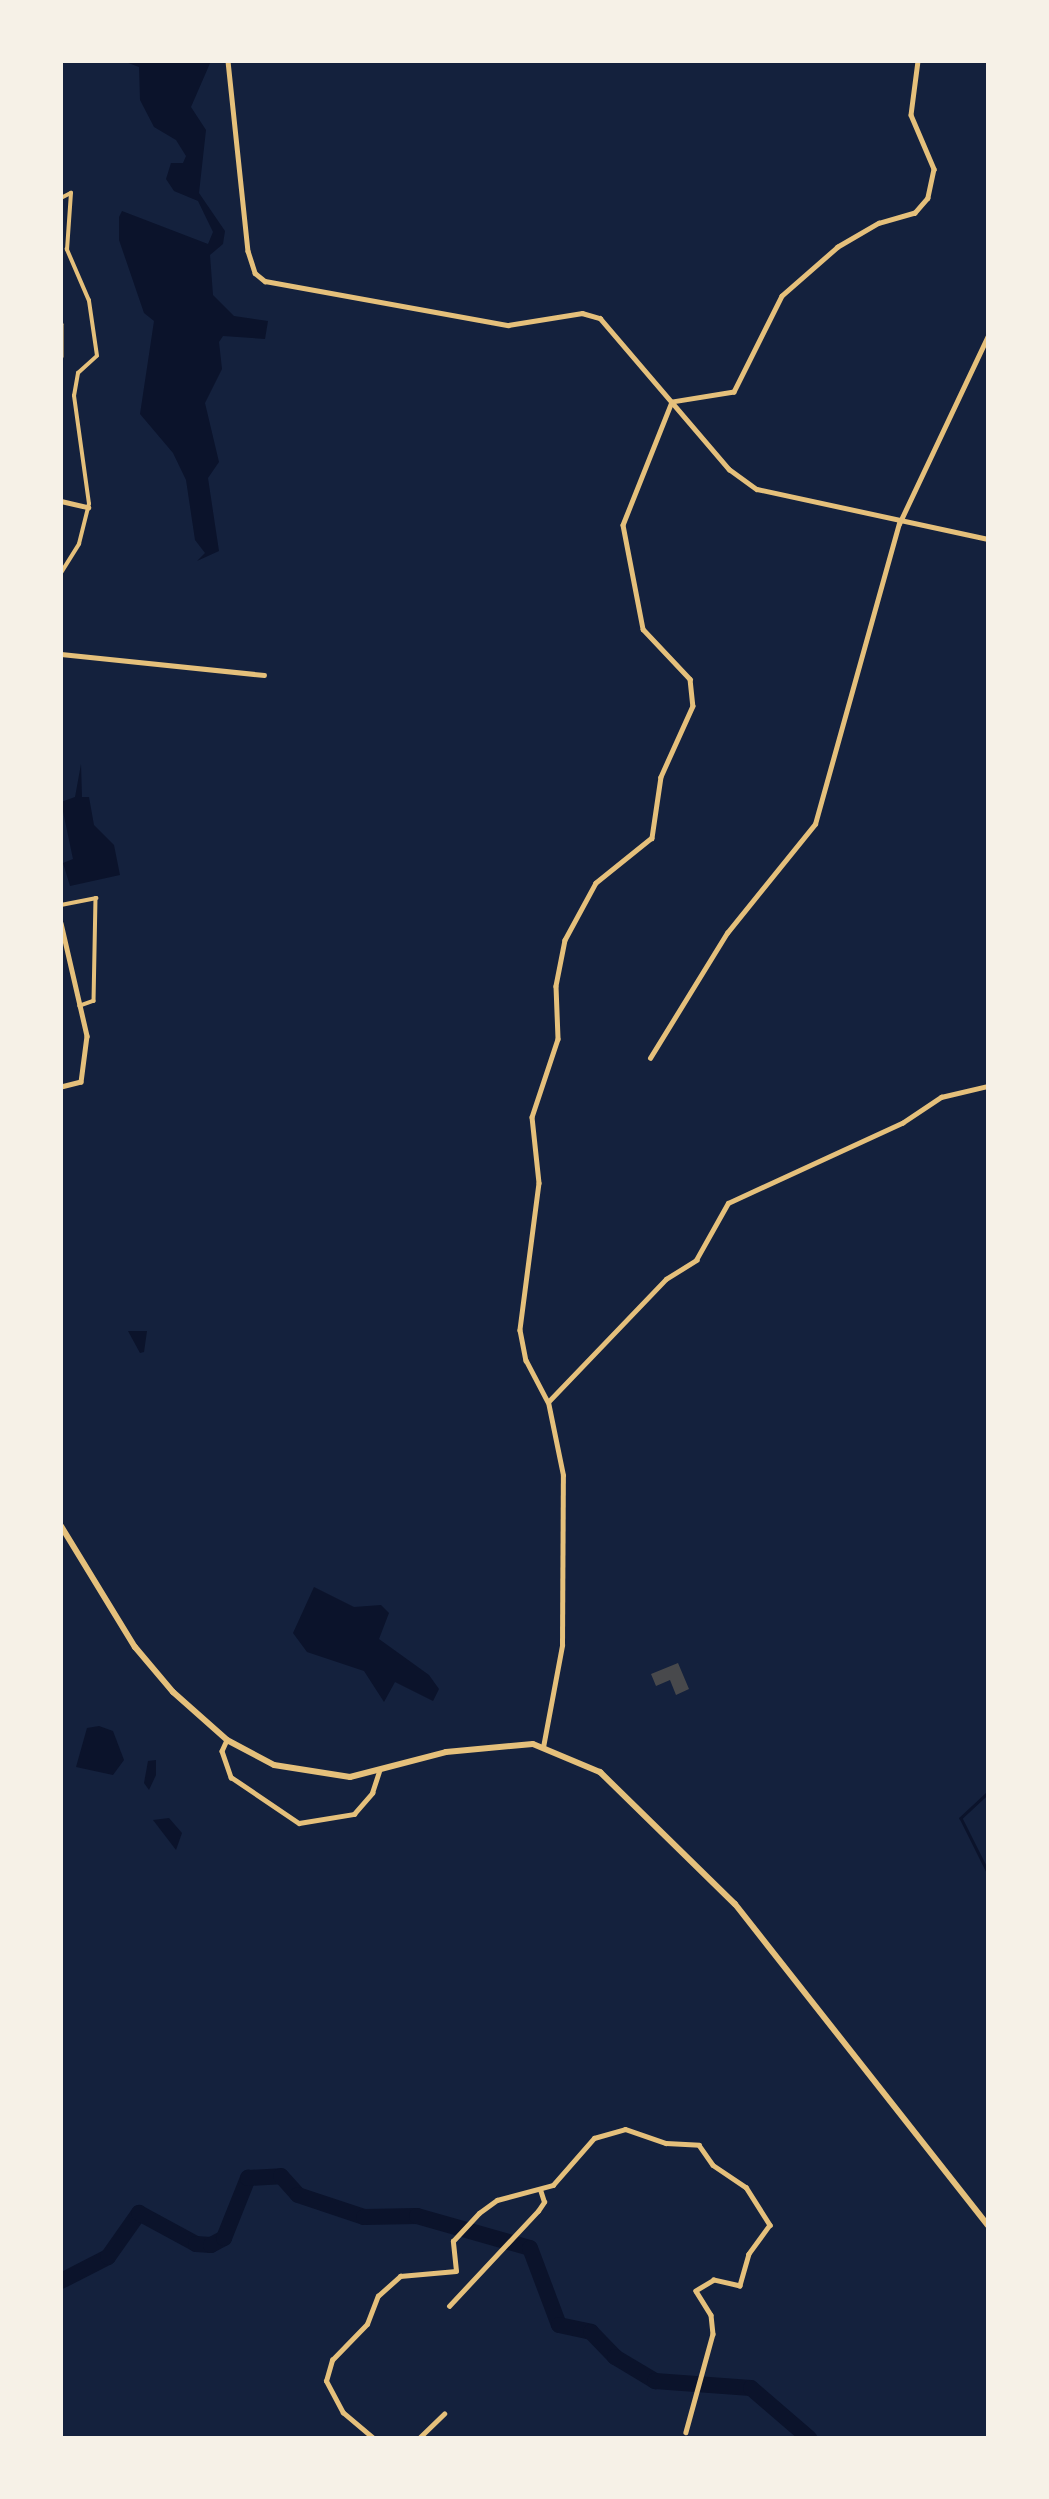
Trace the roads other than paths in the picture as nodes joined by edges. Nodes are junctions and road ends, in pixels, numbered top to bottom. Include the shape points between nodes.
1 (228, 61) edge
2 (918, 61) edge
3 (61, 198) edge
4 (61, 324) edge
5 (61, 332) edge
6 (988, 336) edge
7 (61, 356) edge
8 (671, 402) junction
9 (61, 501) edge
10 (88, 507) junction
11 (899, 524) junction
12 (988, 539) edge
13 (61, 573) edge
14 (61, 654) edge
15 (264, 675) dead end
16 (61, 905) edge
17 (61, 923) edge
18 (63, 935) edge
19 (80, 1006) junction
20 (650, 1058) dead end
21 (988, 1086) edge
22 (61, 1087) edge
23 (548, 1402) junction
24 (61, 1526) edge
25 (227, 1740) junction
26 (542, 1747) junction
27 (379, 1771) junction
28 (540, 2190) junction
29 (988, 2225) edge
30 (449, 2306) dead end
31 (444, 2414) dead end
32 (686, 2432) dead end
33 (373, 2438) edge
34 (419, 2438) edge

1 - 8 street via 255,273 285,287 508,325 582,313 600,317
2 - 8 street via 911,115 934,169 928,198 915,213 879,223 838,247 782,296 734,392
3 - 10 street via 71,193 69,260 89,301 96,342 97,355 78,373 74,396
4 - 5 street
5 - 7 street
6 - 11 street
8 - 11 street via 729,469 757,489
8 - 23 street via 623,525 643,629 690,679 692,706 661,777 652,838 596,883 565,940 556,986 558,1039 532,1117 538,1183 520,1330 526,1360
9 - 10 street
10 - 13 street via 79,544
11 - 12 street
11 - 20 street via 815,824 727,933
14 - 15 street
16 - 19 street via 96,898 94,1001
17 - 18 street
18 - 19 street
19 - 22 street via 87,1036 81,1082
21 - 23 street via 941,1097 902,1123 728,1203 696,1260 666,1279
23 - 26 street via 563,1475 562,1645
24 - 25 main road via 135,1647 188,1709
25 - 27 main road via 300,1773
25 - 27 street via 222,1751 231,1777 299,1823 354,1814 372,1793
26 - 27 main road via 470,1748
26 - 29 main road via 600,1772 735,1904
28 - 30 street via 544,2202 538,2211
28 - 32 street via 569,2172 582,2149 609,2130 640,2129 666,2143 699,2145 713,2165 735,2176 770,2225 749,2255 740,2286 714,2280 696,2291 711,2315 710,2346
28 - 33 street via 497,2200 479,2213 453,2241 456,2272 407,2274 394,2281 395,2287 378,2296 359,2336 332,2360 329,2396
31 - 34 street

